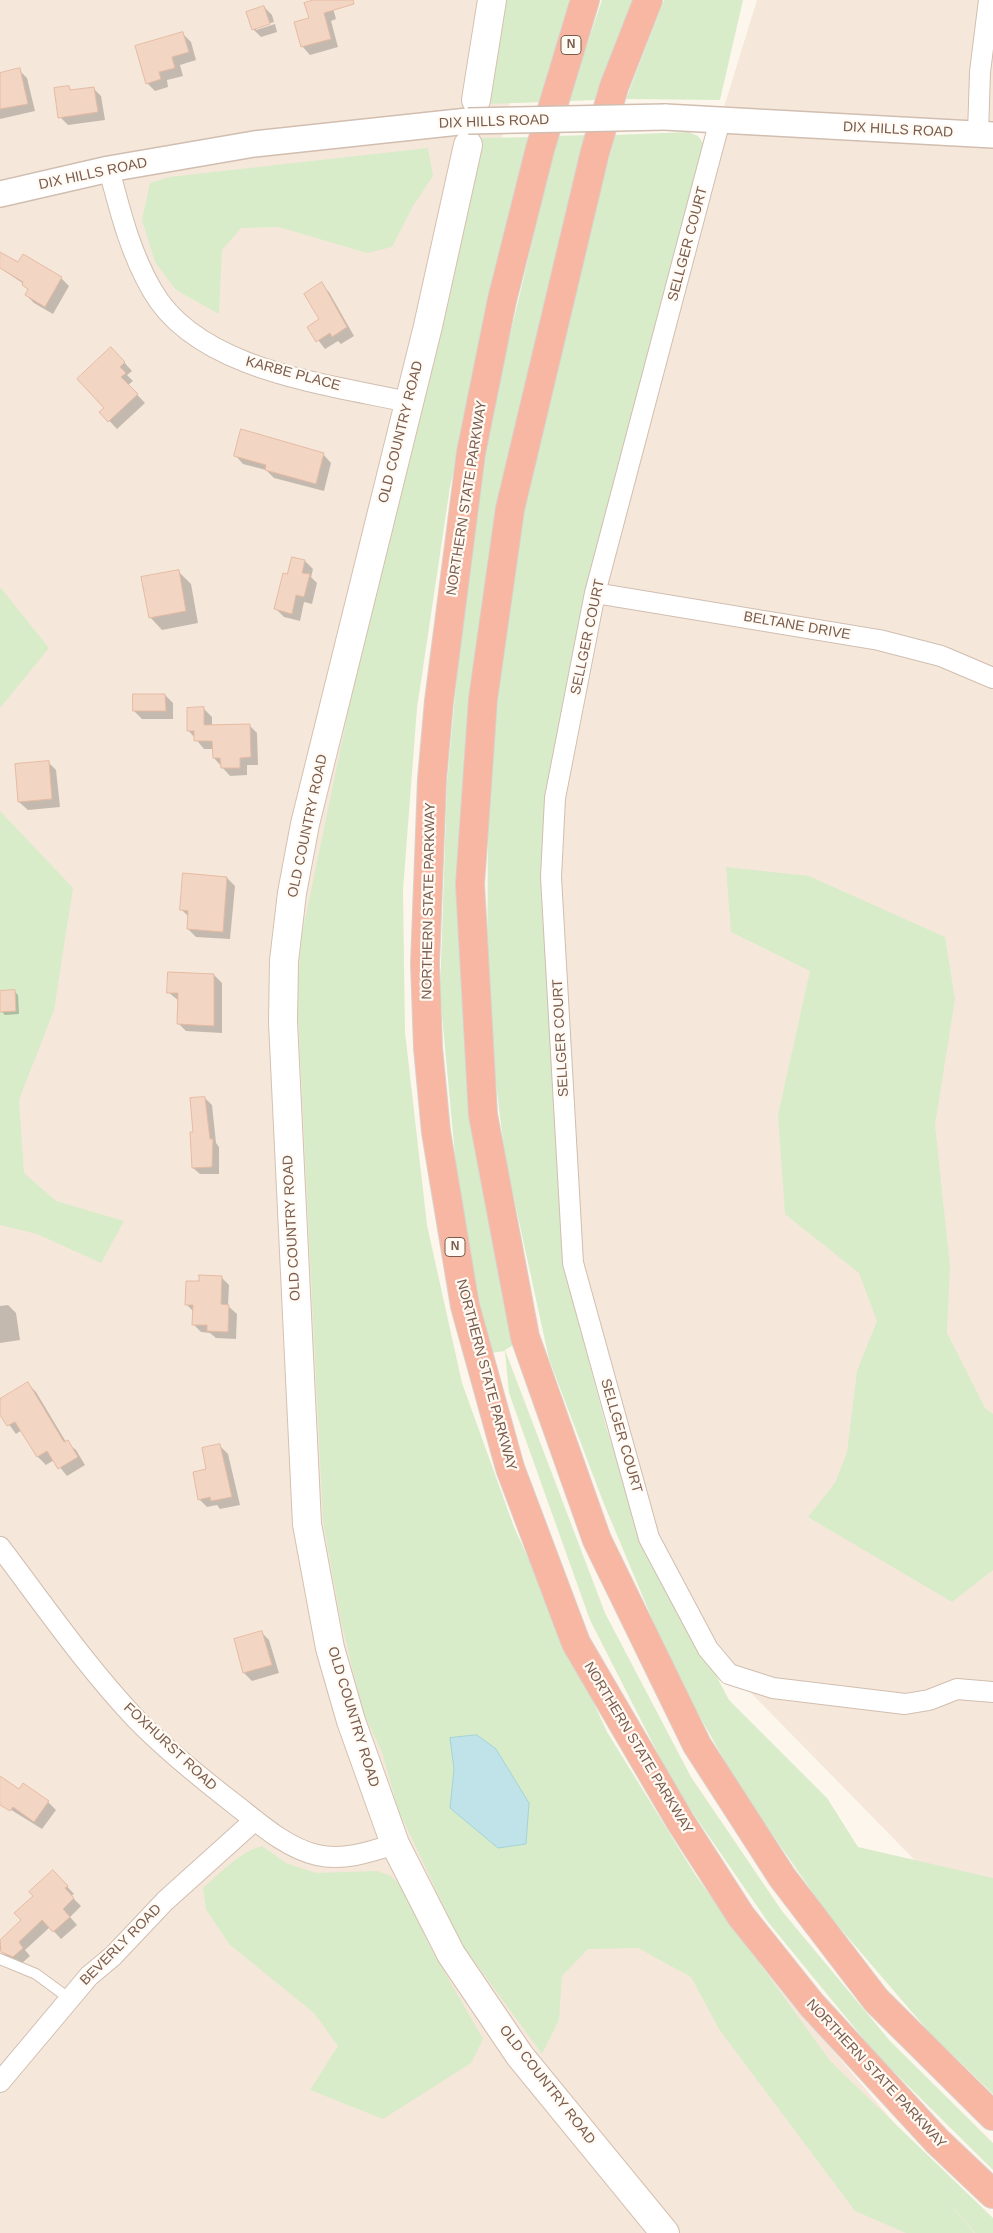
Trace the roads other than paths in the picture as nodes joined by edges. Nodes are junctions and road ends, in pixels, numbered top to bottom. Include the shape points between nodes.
1 (492, 0) edge
2 (585, 0) edge
3 (648, 0) edge
4 (989, 0) edge
5 (476, 100) dead end
6 (720, 120) junction
7 (986, 134) edge
8 (468, 145) dead end
9 (109, 169) junction
10 (0, 194) edge
11 (408, 402) junction
12 (595, 593) junction
13 (993, 678) edge
14 (0, 1547) edge
15 (993, 1692) edge
16 (254, 1820) junction
17 (395, 1844) junction
18 (0, 1959) edge
19 (70, 1999) junction
20 (0, 2082) edge
21 (993, 2116) edge
22 (993, 2194) edge
23 (665, 2233) edge

1 - 5 main road
2 - 22 highway, NORTHERN STATE PARKWAY / N via 540,149 502,300 471,453 439,701 432,779 425,964 427,1020 436,1132 465,1306 510,1468 576,1643 675,1812 741,1916 812,2005 937,2141
3 - 21 highway via 614,87 595,152 510,509 483,699 470,884 483,1115 525,1338 597,1540 697,1745 782,1876 876,2000
4 - 7 street via 980,72
6 - 7 street, DIX HILLS ROAD
6 - 9 street, DIX HILLS ROAD, bridge via 665,117 468,121 254,144
6 - 12 street, SELLGER COURT
8 - 11 main road, OLD COUNTRY ROAD
9 - 10 street, DIX HILLS ROAD
9 - 11 street, KARBE PLACE via 136,260 153,292 175,320 203,341 263,369
11 - 17 main road, OLD COUNTRY ROAD via 305,824 284,961 282,1022 307,1524 335,1666 350,1721
12 - 13 street, BELTANE DRIVE via 879,640 941,656
12 - 15 street, SELLGER COURT via 555,798 552,877 573,1253 578,1282 650,1538 708,1649 729,1674 773,1688 905,1704 929,1700 957,1689
14 - 16 street, FOXHURST ROAD via 91,1667 137,1720
16 - 17 street, FOXHURST ROAD via 287,1842 317,1855 359,1855
16 - 19 street, BEVERLY ROAD via 165,1901
17 - 23 main road, OLD COUNTRY ROAD via 451,1954 520,2056
18 - 19 lane via 36,1974
19 - 20 street, BEVERLY ROAD

